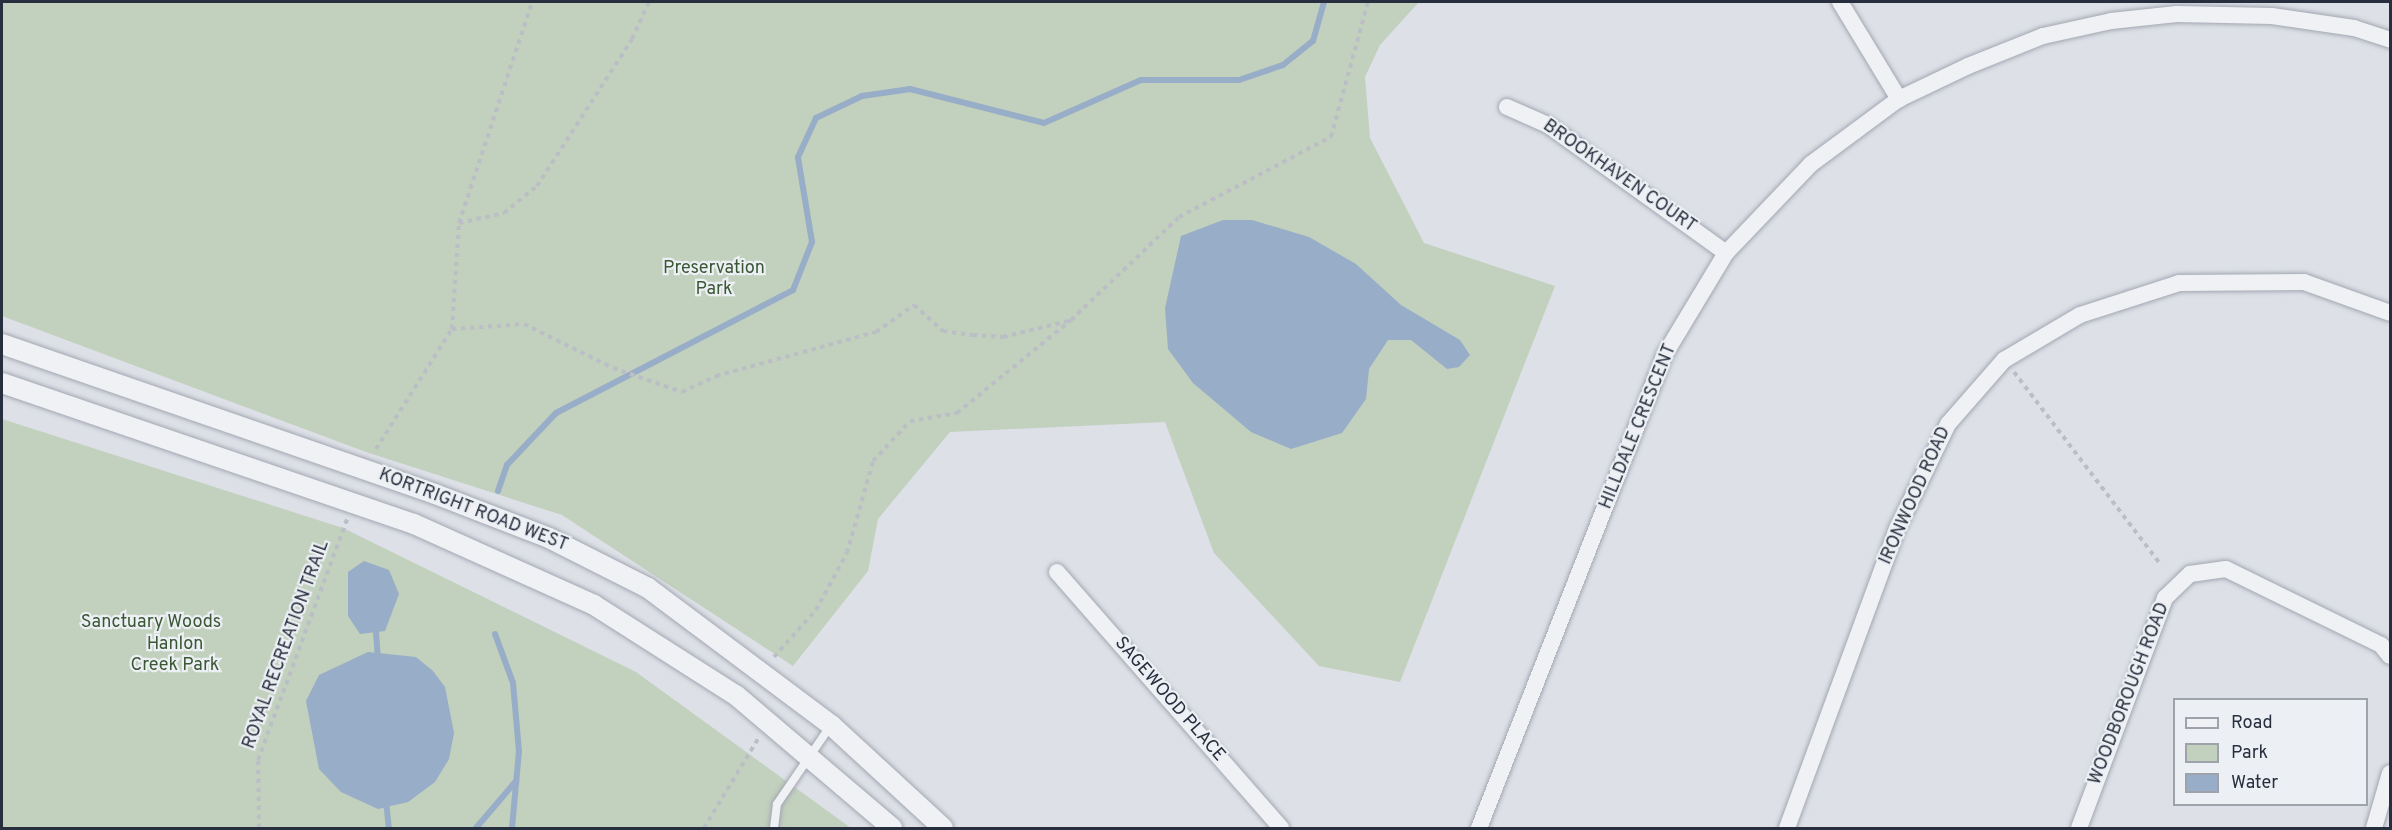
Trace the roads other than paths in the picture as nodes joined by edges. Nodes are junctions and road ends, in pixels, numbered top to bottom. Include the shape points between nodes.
1 (1839, 2) edge
2 (2391, 40) edge
3 (1899, 99) junction
4 (1507, 107) dead end
5 (1726, 253) junction
6 (2391, 312) edge
7 (2, 344) edge
8 (2, 383) edge
9 (1058, 572) dead end
10 (2391, 656) edge
11 (831, 724) junction
12 (807, 753) junction
13 (2391, 773) edge
14 (774, 828) edge
15 (892, 828) edge
16 (943, 828) edge
17 (1281, 828) edge
18 (1479, 828) edge
19 (1787, 828) edge
20 (2079, 828) edge
21 (2374, 828) edge

1 - 3 street
2 - 3 street, HILLDALE CRESCENT via 2354,28 2272,16 2177,14 2111,21 2043,36
3 - 5 street, HILLDALE CRESCENT via 1811,164
4 - 5 street, BROOKHAVEN COURT via 1548,125
5 - 18 street, HILLDALE CRESCENT via 1665,354
6 - 19 street, IRONWOOD ROAD via 2304,282 2179,284 2080,315 2004,360 1948,424 1898,529
7 - 11 street, KORTRIGHT ROAD WEST via 549,538 648,588
8 - 12 street, KORTRIGHT ROAD WEST via 414,524 508,563 594,605 671,653 737,696
9 - 17 street, SAGEWOOD PLACE
10 - 20 street, WOODBOROUGH ROAD via 2381,645 2226,569 2190,574 2165,598
11 - 12 lane
11 - 16 street, KORTRIGHT ROAD WEST
12 - 14 lane via 777,804
12 - 15 street, KORTRIGHT ROAD WEST
13 - 21 street

